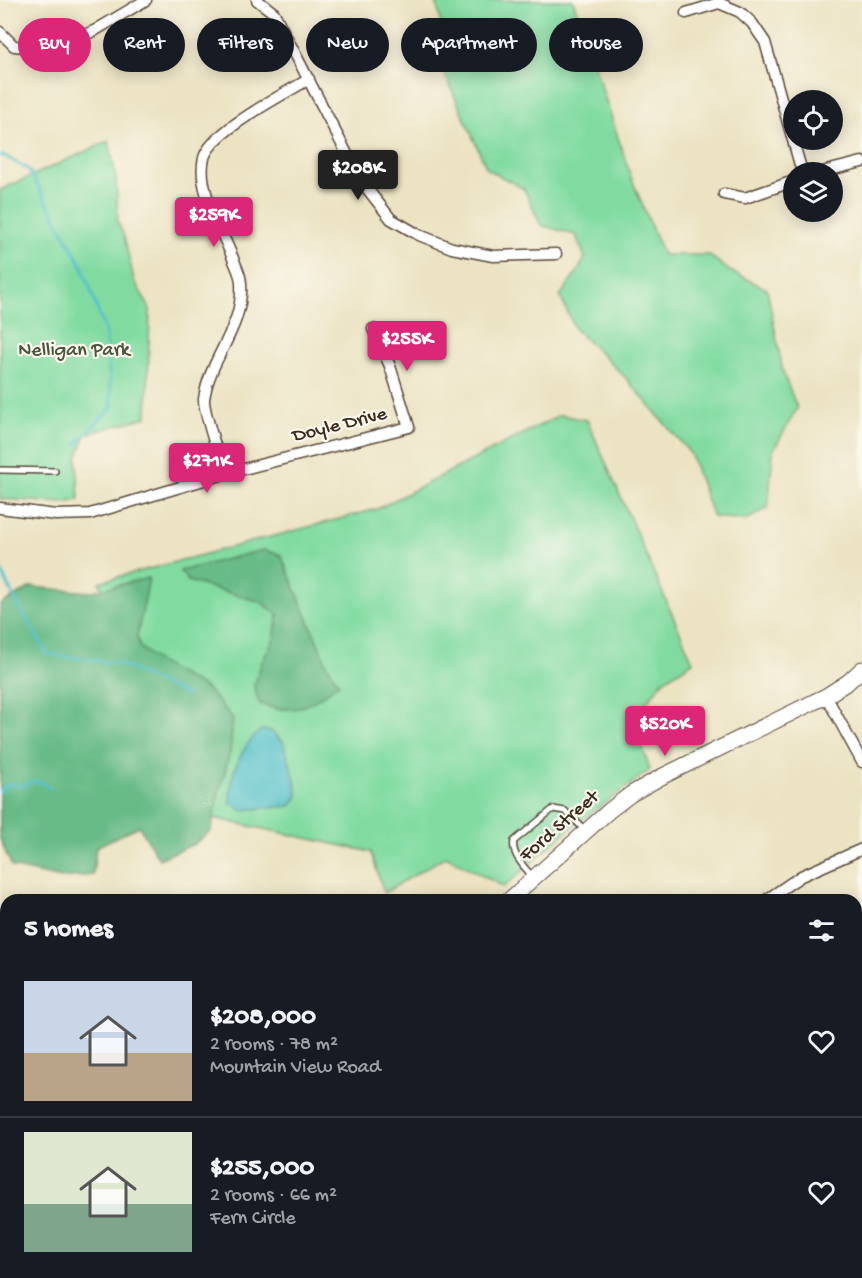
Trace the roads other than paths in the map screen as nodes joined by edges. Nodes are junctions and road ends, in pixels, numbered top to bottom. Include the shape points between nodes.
1 (146, 0) edge
2 (257, 0) edge
3 (686, 13) dead end
4 (0, 32) edge
5 (309, 79) junction
6 (799, 162) edge
7 (862, 162) edge
8 (843, 167) edge
9 (783, 185) edge
10 (724, 194) dead end
11 (555, 254) dead end
12 (373, 329) dead end
13 (0, 470) edge
14 (55, 471) dead end
15 (224, 474) junction
16 (0, 508) edge
17 (862, 669) edge
18 (826, 696) junction
19 (862, 762) edge
20 (586, 831) junction
21 (862, 849) edge
22 (534, 878) junction
23 (516, 894) edge
24 (775, 894) edge

1 - 4 street via 94,32 49,49 14,46
2 - 5 street via 274,13
3 - 6 street via 719,3 740,12 752,23 765,42
5 - 11 street via 361,181 391,219 452,248 493,256
5 - 15 street via 250,113 221,135 204,156 204,190 241,280 238,314 212,367 204,401
7 - 8 street
9 - 10 street via 745,198
12 - 15 street, Doyle Drive via 390,366 409,427
13 - 14 lane
15 - 16 street, Doyle Drive via 90,514 56,515
17 - 18 street, Ford Street
18 - 19 street
18 - 20 street, Ford Street via 663,776 631,795
20 - 22 street, Ford Street
20 - 22 lane via 565,811 553,809 514,841 515,854
21 - 24 street via 801,876
22 - 23 street, Ford Street

